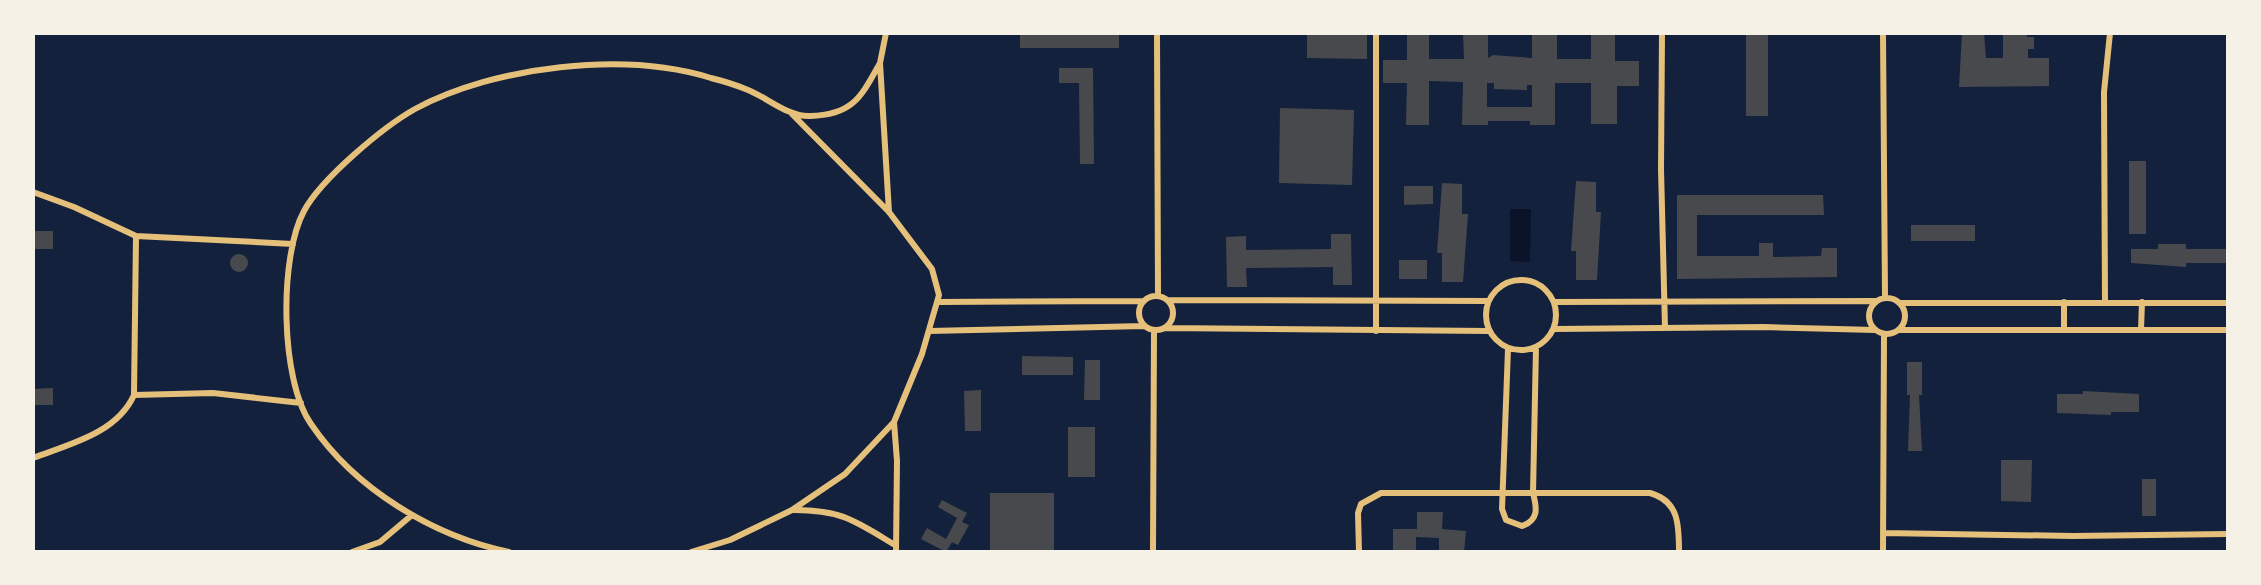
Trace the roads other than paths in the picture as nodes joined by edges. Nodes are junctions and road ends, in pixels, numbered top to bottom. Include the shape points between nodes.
1 (886, 33) edge
2 (1157, 33) edge
3 (1376, 33) edge
4 (1662, 33) edge
5 (1883, 33) edge
6 (2110, 33) edge
7 (880, 62) junction
8 (791, 113) junction
9 (33, 192) edge
10 (889, 212) junction
11 (136, 236) junction
12 (293, 244) junction
13 (1158, 296) junction
14 (1885, 298) junction
15 (1167, 300) junction
16 (1488, 300) junction
17 (1144, 301) junction
18 (1376, 301) junction
19 (1665, 301) junction
20 (1876, 301) junction
21 (937, 302) junction
22 (1554, 302) junction
23 (2064, 302) junction
24 (2105, 302) junction
25 (2142, 302) junction
26 (1900, 303) junction
27 (2228, 303) edge
28 (1144, 326) junction
29 (1165, 328) junction
30 (1665, 328) junction
31 (1554, 329) junction
32 (1154, 330) junction
33 (1875, 330) junction
34 (1899, 330) junction
35 (2064, 330) junction
36 (2141, 330) junction
37 (2228, 330) edge
38 (929, 331) junction
39 (1376, 331) junction
40 (1489, 331) junction
41 (1885, 335) junction
42 (1536, 347) junction
43 (1508, 349) junction
44 (134, 395) junction
45 (301, 402) junction
46 (894, 422) junction
47 (33, 458) edge
48 (1533, 493) junction
49 (1505, 494) junction
50 (792, 510) junction
51 (412, 515) junction
52 (1883, 533) junction
53 (2228, 534) edge
54 (895, 548) edge
55 (352, 552) edge
56 (509, 552) edge
57 (691, 552) edge
58 (1153, 552) edge
59 (1359, 552) edge
60 (1679, 552) edge
61 (1883, 552) edge

1 - 7 street
2 - 13 street
3 - 18 street
4 - 19 street
5 - 14 street
6 - 24 street via 2104,92
7 - 8 street via 861,98 847,108 806,117
7 - 10 street
8 - 10 street
8 - 12 street via 708,77 650,66 604,64 513,75 415,109 373,141 334,173 304,211
9 - 11 street
10 - 21 street via 932,269
11 - 12 street
11 - 44 street
12 - 45 street via 287,290 288,357
13 - 15 street
13 - 17 street
14 - 20 street
14 - 26 street
15 - 18 street
15 - 29 street via 1174,314
16 - 18 street
16 - 22 street via 1498,288 1520,279 1542,286
16 - 40 street via 1485,316
17 - 21 street
17 - 28 street via 1139,316
18 - 39 street
19 - 20 street
19 - 22 street
19 - 30 street
20 - 33 street via 1869,318
21 - 38 street
22 - 31 street
23 - 24 street
23 - 26 street
23 - 35 street
24 - 25 street
25 - 27 street
25 - 36 street
26 - 34 street via 1906,320
28 - 32 street
28 - 38 street
29 - 32 street
29 - 39 street
30 - 31 street
30 - 33 street
31 - 42 street
32 - 58 street
33 - 41 street
34 - 35 street
34 - 41 street
35 - 36 street
36 - 37 street
38 - 46 street
39 - 40 street
40 - 43 street
41 - 52 street
42 - 43 street
42 - 48 street
43 - 49 street
44 - 45 street via 213,393
44 - 47 street via 127,412 107,428
45 - 51 street via 309,422 356,475
46 - 50 street via 845,474
46 - 54 street
48 - 49 street
48 - 49 street via 1536,515 1522,526 1511,524 1503,515
48 - 60 street via 1650,493 1665,497 1675,510
49 - 59 street via 1381,493 1361,504
50 - 54 street via 846,515
50 - 57 street via 730,540
51 - 55 street via 380,542
51 - 56 street
52 - 53 street
52 - 61 street

